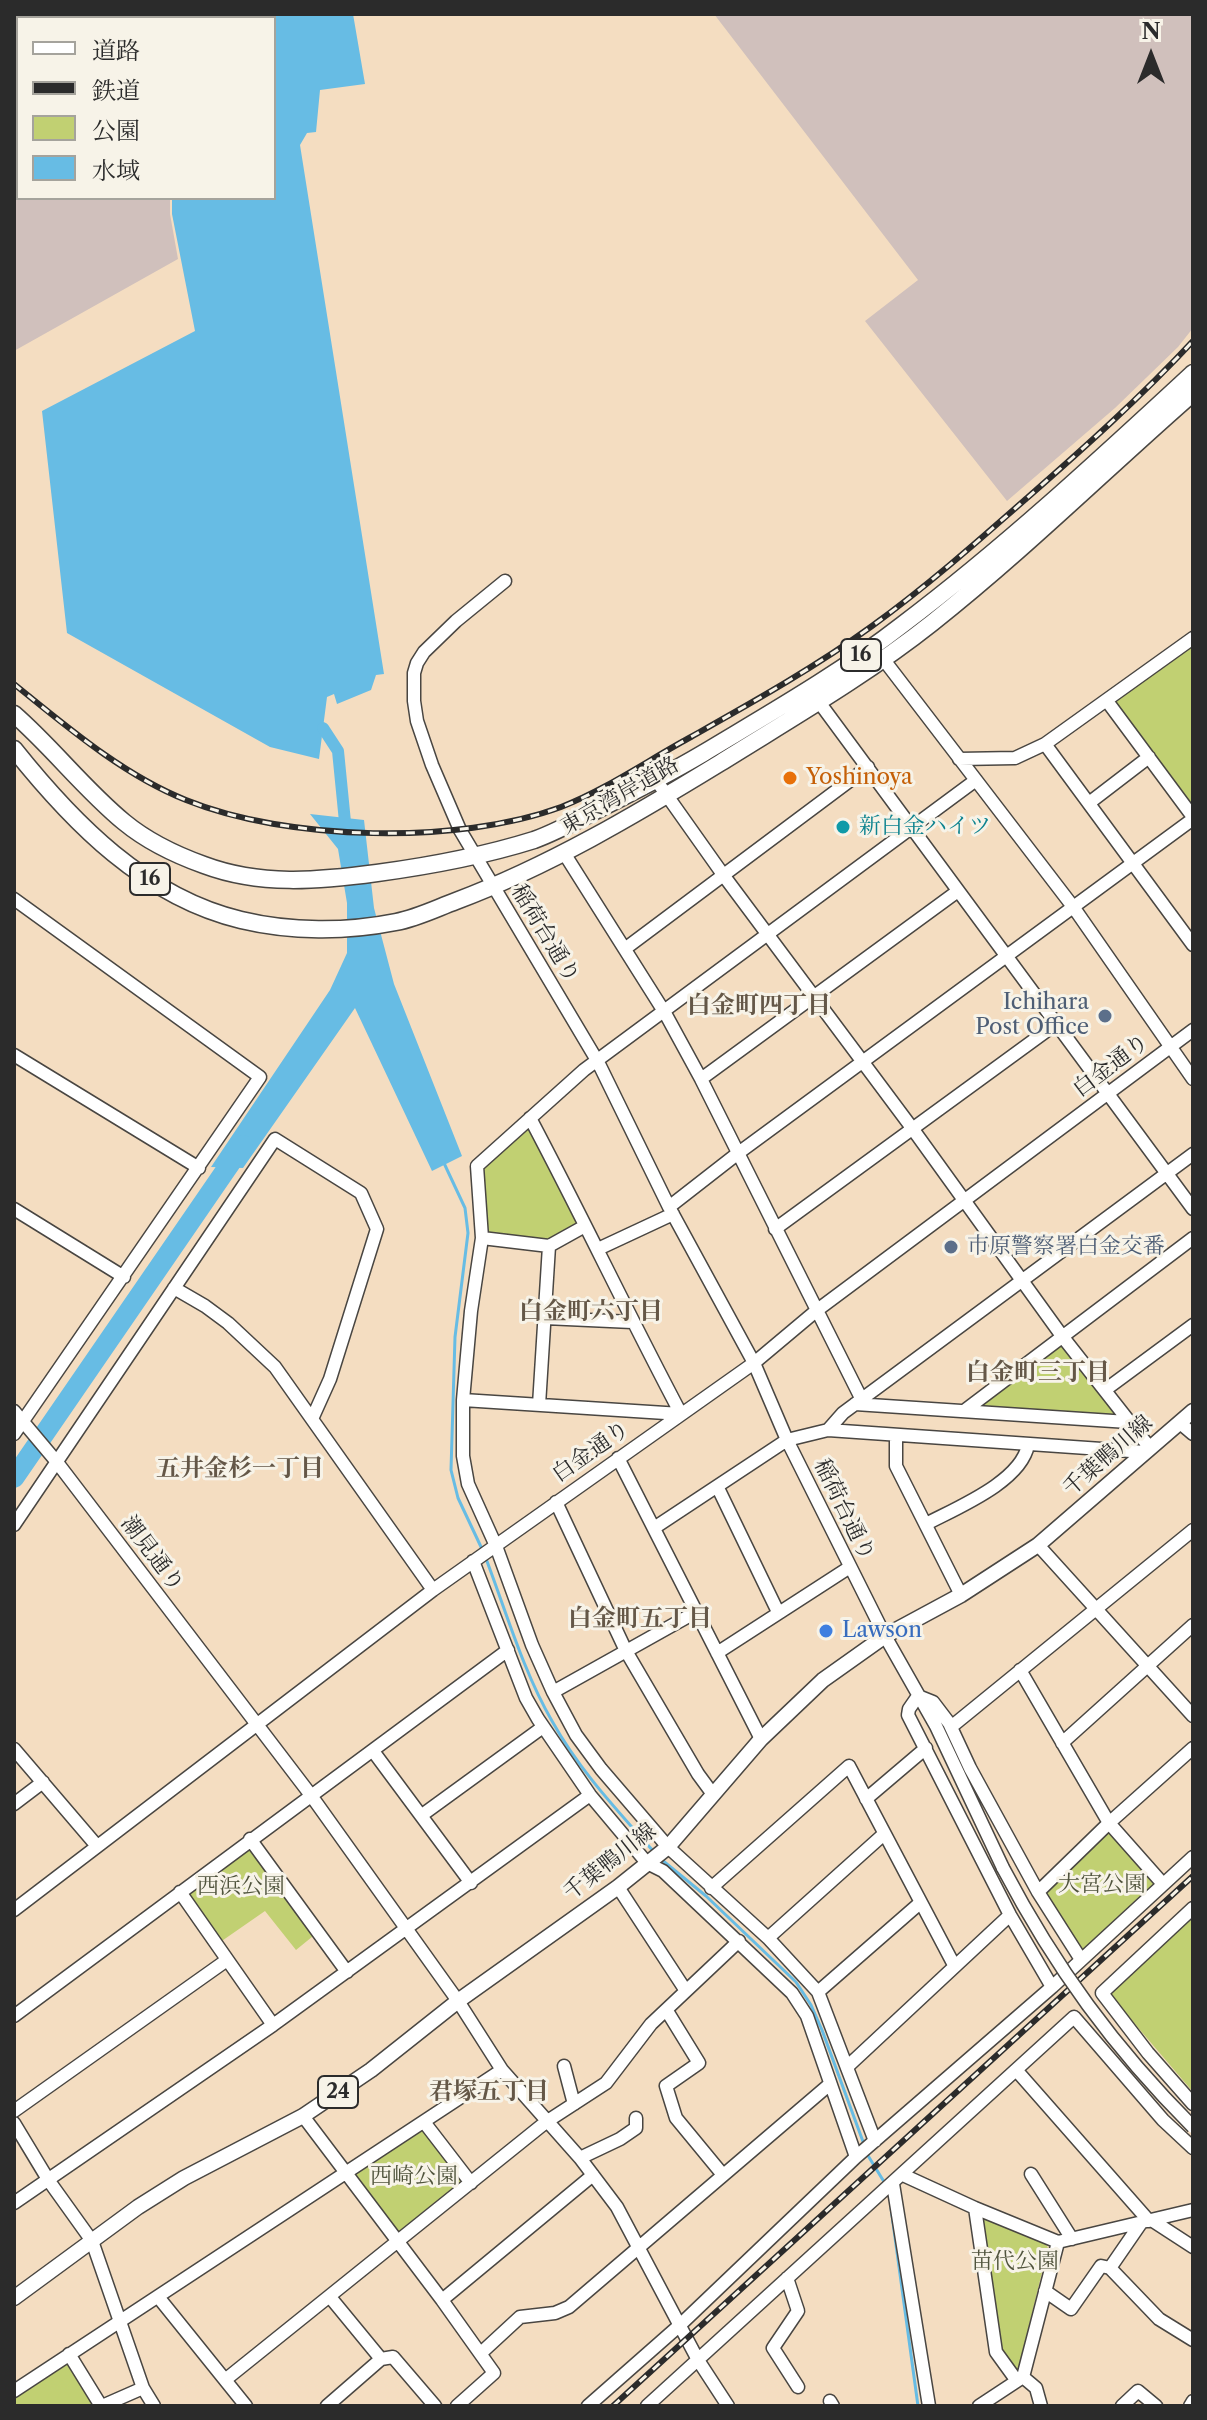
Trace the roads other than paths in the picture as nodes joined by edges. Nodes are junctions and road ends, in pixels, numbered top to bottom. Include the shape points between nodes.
1 (1193, 373) edge
2 (1193, 393) edge
3 (505, 581) dead end
4 (1193, 638) edge
5 (884, 660) junction
6 (1107, 701) junction
7 (819, 702) junction
8 (14, 714) edge
9 (1045, 744) junction
10 (14, 749) edge
11 (1149, 757) junction
12 (959, 759) junction
13 (868, 767) junction
14 (656, 780) junction
15 (976, 780) junction
16 (667, 795) junction
17 (1089, 803) junction
18 (1193, 818) edge
19 (912, 828) junction
20 (564, 853) junction
21 (476, 855) junction
22 (1133, 863) junction
23 (724, 876) junction
24 (494, 887) junction
25 (958, 891) junction
26 (14, 899) edge
27 (1074, 908) junction
28 (1193, 921) edge
29 (1182, 929) junction
30 (768, 935) junction
31 (1193, 945) edge
32 (626, 948) junction
33 (1008, 957) junction
34 (813, 997) junction
35 (665, 1013) junction
36 (1056, 1024) junction
37 (1193, 1030) edge
38 (1169, 1047) junction
39 (14, 1055) edge
40 (598, 1062) junction
41 (862, 1062) junction
42 (701, 1079) junction
43 (1193, 1079) edge
44 (1107, 1094) junction
45 (530, 1118) junction
46 (912, 1128) junction
47 (737, 1154) junction
48 (1193, 1154) edge
49 (199, 1168) junction
50 (1167, 1173) junction
51 (965, 1202) junction
52 (14, 1209) edge
53 (1193, 1209) edge
54 (671, 1210) junction
55 (585, 1226) junction
56 (775, 1229) junction
57 (482, 1238) junction
58 (1193, 1238) edge
59 (549, 1246) junction
60 (598, 1249) junction
61 (124, 1277) junction
62 (1024, 1282) junction
63 (174, 1288) junction
64 (816, 1311) junction
65 (545, 1318) junction
66 (632, 1322) junction
67 (1193, 1325) edge
68 (1062, 1336) junction
69 (754, 1363) junction
70 (1105, 1390) junction
71 (463, 1400) junction
72 (858, 1402) junction
73 (539, 1405) junction
74 (964, 1411) junction
75 (1193, 1411) edge
76 (681, 1414) junction
77 (19, 1416) edge
78 (312, 1419) junction
79 (1128, 1422) junction
80 (1180, 1423) junction
81 (828, 1430) junction
82 (14, 1434) edge
83 (1193, 1434) edge
84 (896, 1436) junction
85 (787, 1440) junction
86 (1028, 1445) junction
87 (1147, 1450) junction
88 (618, 1458) junction
89 (56, 1461) junction
90 (718, 1488) junction
91 (556, 1502) junction
92 (926, 1524) junction
93 (14, 1525) edge
94 (654, 1528) junction
95 (1193, 1530) edge
96 (1038, 1545) junction
97 (496, 1546) junction
98 (473, 1561) junction
99 (850, 1567) junction
100 (433, 1590) junction
101 (961, 1595) junction
102 (1094, 1609) junction
103 (696, 1612) junction
104 (778, 1612) junction
105 (1193, 1625) edge
106 (885, 1636) junction
107 (508, 1650) junction
108 (626, 1651) junction
109 (717, 1653) junction
110 (1148, 1666) junction
111 (1020, 1670) junction
112 (553, 1692) junction
113 (918, 1696) junction
114 (1193, 1716) edge
115 (257, 1723) junction
116 (543, 1727) junction
117 (951, 1727) junction
118 (761, 1739) junction
119 (1062, 1743) junction
120 (926, 1748) junction
121 (1193, 1748) edge
122 (14, 1749) edge
123 (373, 1751) junction
124 (43, 1782) junction
125 (712, 1793) junction
126 (310, 1794) junction
127 (590, 1795) junction
128 (866, 1799) junction
129 (14, 1804) edge
130 (422, 1815) junction
131 (1109, 1823) junction
132 (884, 1834) junction
133 (250, 1839) junction
134 (97, 1846) junction
135 (668, 1847) junction
136 (1193, 1857) edge
137 (647, 1863) junction
138 (471, 1883) junction
139 (1163, 1884) junction
140 (618, 1887) junction
141 (711, 1888) junction
142 (180, 1892) junction
143 (1038, 1892) junction
144 (920, 1903) junction
145 (1193, 1908) edge
146 (14, 1910) edge
147 (1010, 1915) junction
148 (406, 1929) junction
149 (768, 1938) junction
150 (739, 1941) junction
151 (1080, 1958) junction
152 (227, 1960) junction
153 (954, 1965) junction
154 (347, 1972) junction
155 (1052, 1987) junction
156 (686, 1991) junction
157 (818, 1992) junction
158 (458, 2001) junction
159 (667, 2011) junction
160 (14, 2016) edge
161 (273, 2025) junction
162 (564, 2066) dead end
163 (847, 2067) junction
164 (502, 2070) junction
165 (1017, 2071) junction
166 (830, 2084) junction
167 (574, 2104) junction
168 (1193, 2104) edge
169 (14, 2111) edge
170 (303, 2116) junction
171 (636, 2118) dead end
172 (424, 2122) junction
173 (546, 2122) junction
174 (14, 2123) edge
175 (1193, 2127) edge
176 (875, 2141) junction
177 (1193, 2148) edge
178 (856, 2157) junction
179 (580, 2158) junction
180 (346, 2171) junction
181 (1031, 2174) dead end
182 (593, 2175) junction
183 (723, 2175) junction
184 (898, 2180) junction
185 (49, 2181) junction
186 (471, 2183) junction
187 (14, 2203) edge
188 (975, 2208) junction
189 (1193, 2210) edge
190 (1148, 2222) junction
191 (1072, 2239) junction
192 (92, 2241) junction
193 (398, 2242) junction
194 (1058, 2242) junction
195 (640, 2246) junction
196 (1193, 2247) edge
197 (1110, 2268) junction
198 (787, 2278) junction
199 (1045, 2291) junction
200 (330, 2297) junction
201 (14, 2298) edge
202 (159, 2298) junction
203 (442, 2300) junction
204 (122, 2322) junction
205 (680, 2325) junction
206 (1193, 2340) edge
207 (481, 2353) junction
208 (69, 2354) junction
209 (381, 2359) junction
210 (698, 2360) junction
211 (1020, 2379) junction
212 (225, 2380) junction
213 (798, 2387) dead end
214 (143, 2388) junction
215 (14, 2391) edge
216 (101, 2406) edge
217 (154, 2406) edge
218 (246, 2406) edge
219 (327, 2406) edge
220 (435, 2406) edge
221 (457, 2406) edge
222 (588, 2406) edge
223 (647, 2406) edge
224 (728, 2406) edge
225 (929, 2406) edge
226 (979, 2406) edge
227 (1041, 2406) edge
228 (1122, 2406) edge
229 (1156, 2406) edge

1 - 14 highway, 東京湾岸道路 / 16 via 1099,460 899,628 800,696
2 - 5 highway, 東京湾岸道路 / 16
3 - 21 street, 稲荷台通り via 424,652 414,673 417,721 460,830
4 - 6 street
5 - 7 highway, 東京湾岸道路 / 16
5 - 12 street
6 - 9 street
6 - 11 street
7 - 13 street
7 - 16 highway, 東京湾岸道路 / 16
8 - 21 highway, 東京湾岸道路 / 16 via 126,824 204,865 245,877 326,880
9 - 12 street via 1015,758
9 - 17 street
10 - 24 highway, 東京湾岸道路 / 16 via 87,833 161,886 241,920 299,928 363,927 410,919
11 - 17 street
11 - 18 street
12 - 15 street
13 - 19 street
13 - 23 street
14 - 16 street
14 - 21 highway, 東京湾岸道路 / 16 via 553,833
15 - 19 street
15 - 27 street
16 - 20 highway, 東京湾岸道路 / 16
16 - 23 street
17 - 22 street
18 - 22 street
19 - 25 street
19 - 30 street
20 - 24 highway, 東京湾岸道路 / 16
20 - 32 street
21 - 24 street, 稲荷台通り
22 - 27 street
22 - 29 street
23 - 30 street
23 - 32 street
24 - 40 street, 稲荷台通り
25 - 33 street
25 - 34 street
26 - 49 street via 260,1077
27 - 33 street
27 - 38 street
28 - 29 street
29 - 31 street
30 - 34 street
30 - 35 street
32 - 35 street
33 - 36 street
33 - 41 street
34 - 41 street
34 - 42 street
35 - 40 street
35 - 42 street
36 - 44 street
36 - 46 street
37 - 38 street, 白金通り
38 - 43 street
38 - 44 street, 白金通り
39 - 49 street
40 - 45 street
40 - 54 street, 稲荷台通り
41 - 46 street
41 - 47 street
42 - 47 street
44 - 50 street
44 - 51 street, 白金通り
45 - 55 street
45 - 57 street via 477,1166
46 - 51 street
46 - 56 street
47 - 54 street
47 - 56 street
48 - 50 street
49 - 61 street
50 - 53 street
50 - 62 street
51 - 62 street
51 - 64 street, 白金通り
52 - 61 street
54 - 60 street
54 - 69 street, 稲荷台通り
55 - 59 street
55 - 60 street
56 - 64 street
57 - 59 street
57 - 71 street
58 - 68 street
59 - 65 street
60 - 66 street
61 - 77 street
62 - 68 street
62 - 72 street
63 - 78 street via 247,1340 275,1367
63 - 78 street via 275,1139 361,1193 377,1229 330,1379
63 - 89 street
64 - 69 street, 白金通り
64 - 72 street
65 - 66 street
65 - 73 street
66 - 76 street
67 - 70 street
68 - 70 street
68 - 74 street
69 - 76 street, 白金通り
69 - 85 street, 稲荷台通り
70 - 79 street
71 - 73 street
71 - 97 street via 468,1484
72 - 74 street
72 - 81 street
73 - 76 street
74 - 79 street
75 - 80 main road, 千葉鴨川線 / 24
76 - 88 street, 白金通り
77 - 82 street
77 - 89 street, 潮見通り
78 - 100 street
79 - 87 street
80 - 83 street
80 - 87 main road, 千葉鴨川線 / 24
81 - 84 street
81 - 85 street
84 - 86 street
84 - 92 street via 896,1466
85 - 90 street
85 - 99 street, 稲荷台通り
86 - 87 street
86 - 92 street via 1026,1455 995,1487
87 - 96 main road, 千葉鴨川線 / 24
88 - 91 street, 白金通り
88 - 94 street
89 - 93 street
89 - 115 street, 潮見通り
90 - 94 street
90 - 104 street
91 - 97 street, 白金通り
91 - 108 street
92 - 101 street
94 - 103 street
95 - 102 street
96 - 101 main road, 千葉鴨川線 / 24
96 - 102 street
97 - 98 street, 白金通り
97 - 112 street
98 - 100 street, 白金通り
98 - 107 street
99 - 104 street
99 - 106 street, 稲荷台通り
100 - 115 street, 白金通り
101 - 106 main road, 千葉鴨川線 / 24
102 - 110 street
102 - 111 street
103 - 108 street
103 - 109 street
104 - 109 street
105 - 110 street
106 - 113 street, 稲荷台通り
106 - 118 main road, 千葉鴨川線 / 24 via 823,1680
107 - 116 street
107 - 123 street
108 - 112 street
108 - 125 street
109 - 118 street
110 - 114 street
110 - 119 street
111 - 117 street
111 - 119 street
112 - 135 street via 601,1769
113 - 117 street via 933,1702
113 - 120 street via 908,1715
113 - 175 street, 稲荷台通り, bridge via 1058,1966 1123,2051
115 - 126 street, 潮見通り
115 - 134 street, 白金通り
116 - 127 street
116 - 130 street
117 - 143 street
118 - 125 main road, 千葉鴨川線 / 24
119 - 131 street
120 - 128 street
120 - 147 street
121 - 131 street
122 - 124 street
123 - 126 street
123 - 130 street
124 - 129 street
124 - 134 street
125 - 135 main road, 千葉鴨川線 / 24
126 - 133 street
126 - 148 street, 潮見通り
127 - 137 street
127 - 138 street
128 - 132 street
128 - 141 street via 849,1766
130 - 138 street
131 - 139 street
131 - 143 street
132 - 144 street
132 - 149 street
133 - 142 street
133 - 154 street
134 - 146 street, 白金通り
135 - 137 main road, 千葉鴨川線 / 24
135 - 141 street
136 - 139 street
137 - 140 main road, 千葉鴨川線 / 24
137 - 150 street via 663,1871
138 - 148 street
139 - 151 street
140 - 156 street
140 - 158 main road, 千葉鴨川線 / 24
141 - 149 street
142 - 152 street
142 - 160 street
143 - 151 street
144 - 153 street
144 - 157 street
145 - 168 street via 1102,1993
147 - 153 street
147 - 155 street
148 - 154 street
148 - 158 street, 潮見通り
149 - 157 street
150 - 156 street
150 - 166 street via 776,1975 807,2016
151 - 155 street
152 - 161 street
152 - 169 street
153 - 163 street
154 - 161 street
155 - 176 street
156 - 159 street
157 - 163 street
158 - 164 street, 潮見通り
158 - 170 main road, 千葉鴨川線 / 24
159 - 167 street via 606,2083
159 - 183 street via 699,2063 666,2086 676,2118
161 - 185 street
162 - 167 street
163 - 176 street
164 - 172 street
164 - 173 street, 潮見通り
165 - 177 street via 1074,2017
165 - 184 street
165 - 190 street
166 - 178 street
166 - 183 street
167 - 173 street
170 - 180 street
170 - 192 main road, 千葉鴨川線 / 24 via 184,2178
171 - 179 street via 636,2128 628,2134
172 - 180 street
172 - 186 street
173 - 179 street, 潮見通り
173 - 186 street
174 - 185 street
176 - 178 street
178 - 205 street
179 - 182 street, 潮見通り
180 - 193 street
180 - 202 street
181 - 191 street
182 - 195 street, 潮見通り
182 - 203 street
183 - 195 street
184 - 188 street
184 - 198 street
184 - 225 street
185 - 187 street
185 - 192 street
186 - 193 street
188 - 194 street
188 - 211 street via 996,2352
189 - 190 street
190 - 191 street
190 - 196 street
190 - 197 street
191 - 194 street
192 - 201 main road, 千葉鴨川線 / 24
192 - 204 street
193 - 200 street
193 - 203 street
194 - 199 street
195 - 205 street, 潮見通り
195 - 207 street via 569,2307 520,2317
197 - 199 street via 1101,2266 1071,2309
197 - 206 street via 1159,2319
198 - 210 street
198 - 213 street via 798,2311 773,2348
199 - 211 street
200 - 209 street
200 - 212 street
202 - 204 street
202 - 212 street
203 - 207 street
204 - 208 street
204 - 214 street
205 - 210 street, 潮見通り
205 - 222 street
207 - 221 street via 494,2373
208 - 215 street
208 - 216 street
209 - 219 street
209 - 220 street via 393,2357
210 - 223 street
210 - 224 street, 潮見通り
211 - 226 street
211 - 227 street via 1036,2388
212 - 218 street
214 - 216 street
214 - 217 street
228 - 229 street via 1138,2391

